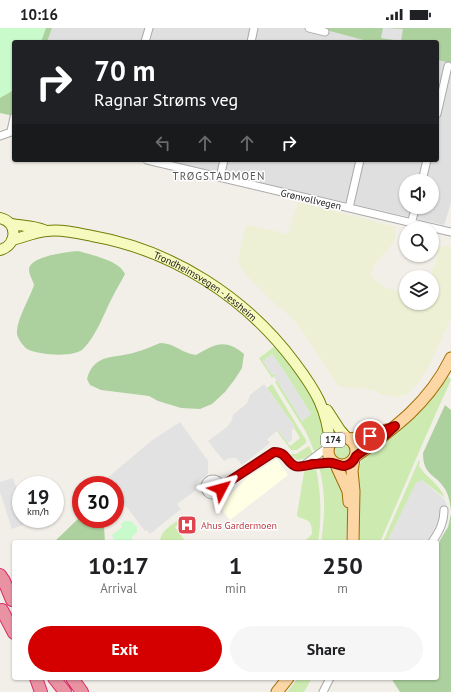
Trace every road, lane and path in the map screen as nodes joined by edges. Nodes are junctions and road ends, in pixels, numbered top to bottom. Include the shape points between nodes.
1 (149, 28) edge
2 (254, 28) edge
3 (309, 28) edge
4 (326, 32) dead end
5 (146, 40) edge
6 (251, 40) edge
7 (448, 66) dead end
8 (439, 105) edge
9 (12, 131) edge
10 (0, 136) edge
11 (161, 162) edge
12 (224, 162) edge
13 (360, 162) edge
14 (427, 162) edge
15 (424, 174) edge
16 (220, 177) junction
17 (349, 208) junction
18 (414, 214) edge
19 (0, 217) edge
20 (412, 222) joint
21 (11, 224) junction
22 (439, 229) edge
23 (47, 231) junction
24 (451, 232) edge
25 (12, 240) junction
26 (0, 250) edge
27 (451, 358) edge
28 (322, 406) junction
29 (395, 426) junction
30 (348, 438) junction
31 (329, 446) junction
32 (355, 458) junction
33 (335, 464) junction
34 (304, 465) junction
35 (222, 486) dead end
36 (444, 510) dead end
37 (348, 540) edge
38 (353, 540) edge
39 (433, 540) edge
40 (0, 575) edge
41 (0, 585) edge
42 (12, 599) edge
43 (12, 600) edge
44 (1, 609) edge
45 (12, 623) edge
46 (12, 629) edge
47 (37, 680) edge
48 (56, 680) edge
49 (73, 680) edge
50 (286, 680) edge
51 (293, 680) edge
52 (329, 680) edge
53 (41, 692) edge
54 (65, 692) edge
55 (82, 692) edge
56 (277, 692) edge
57 (284, 692) edge
58 (323, 692) edge

1 - 5 street
2 - 6 street
3 - 4 street
7 - 8 street
9 - 10 street
11 - 16 street, Grønvollvegen
12 - 16 street
13 - 17 street
14 - 15 street
16 - 17 street, Grønvollvegen
17 - 20 street, Grønvollvegen
18 - 20 street
19 - 21 main road
21 - 23 main road, Trondheimsvegen - Jessheim via 37,227
21 - 25 main road via 14,231
22 - 24 street, Grønvollvegen
23 - 25 main road, Trondheimsvegen - Jessheim
23 - 28 main road, Trondheimsvegen - Jessheim via 81,233 128,244 164,258 203,278 242,306 275,338 301,370
25 - 26 main road
27 - 29 main road, 174 via 430,393 415,410
28 - 30 main road, Trondheimsvegen - Jessheim
28 - 31 main road, Trondheimsvegen - Jessheim via 327,420
29 - 30 main road, 174 via 370,436
29 - 32 main road, 174
30 - 31 main road, 174 via 335,439
30 - 32 main road, 174 via 353,441 356,448
31 - 33 main road, 174 via 328,456
31 - 34 street
32 - 33 main road, 174 via 348,465
32 - 38 main road, 174 via 352,471
33 - 34 street
33 - 37 main road, 174 via 348,492
34 - 35 street via 294,466 279,452 274,452
36 - 39 street via 441,528
40 - 42 highway
41 - 43 highway
44 - 45 highway
44 - 46 highway
47 - 53 highway
48 - 54 highway
49 - 55 highway
50 - 56 main road
51 - 57 main road
52 - 58 street

